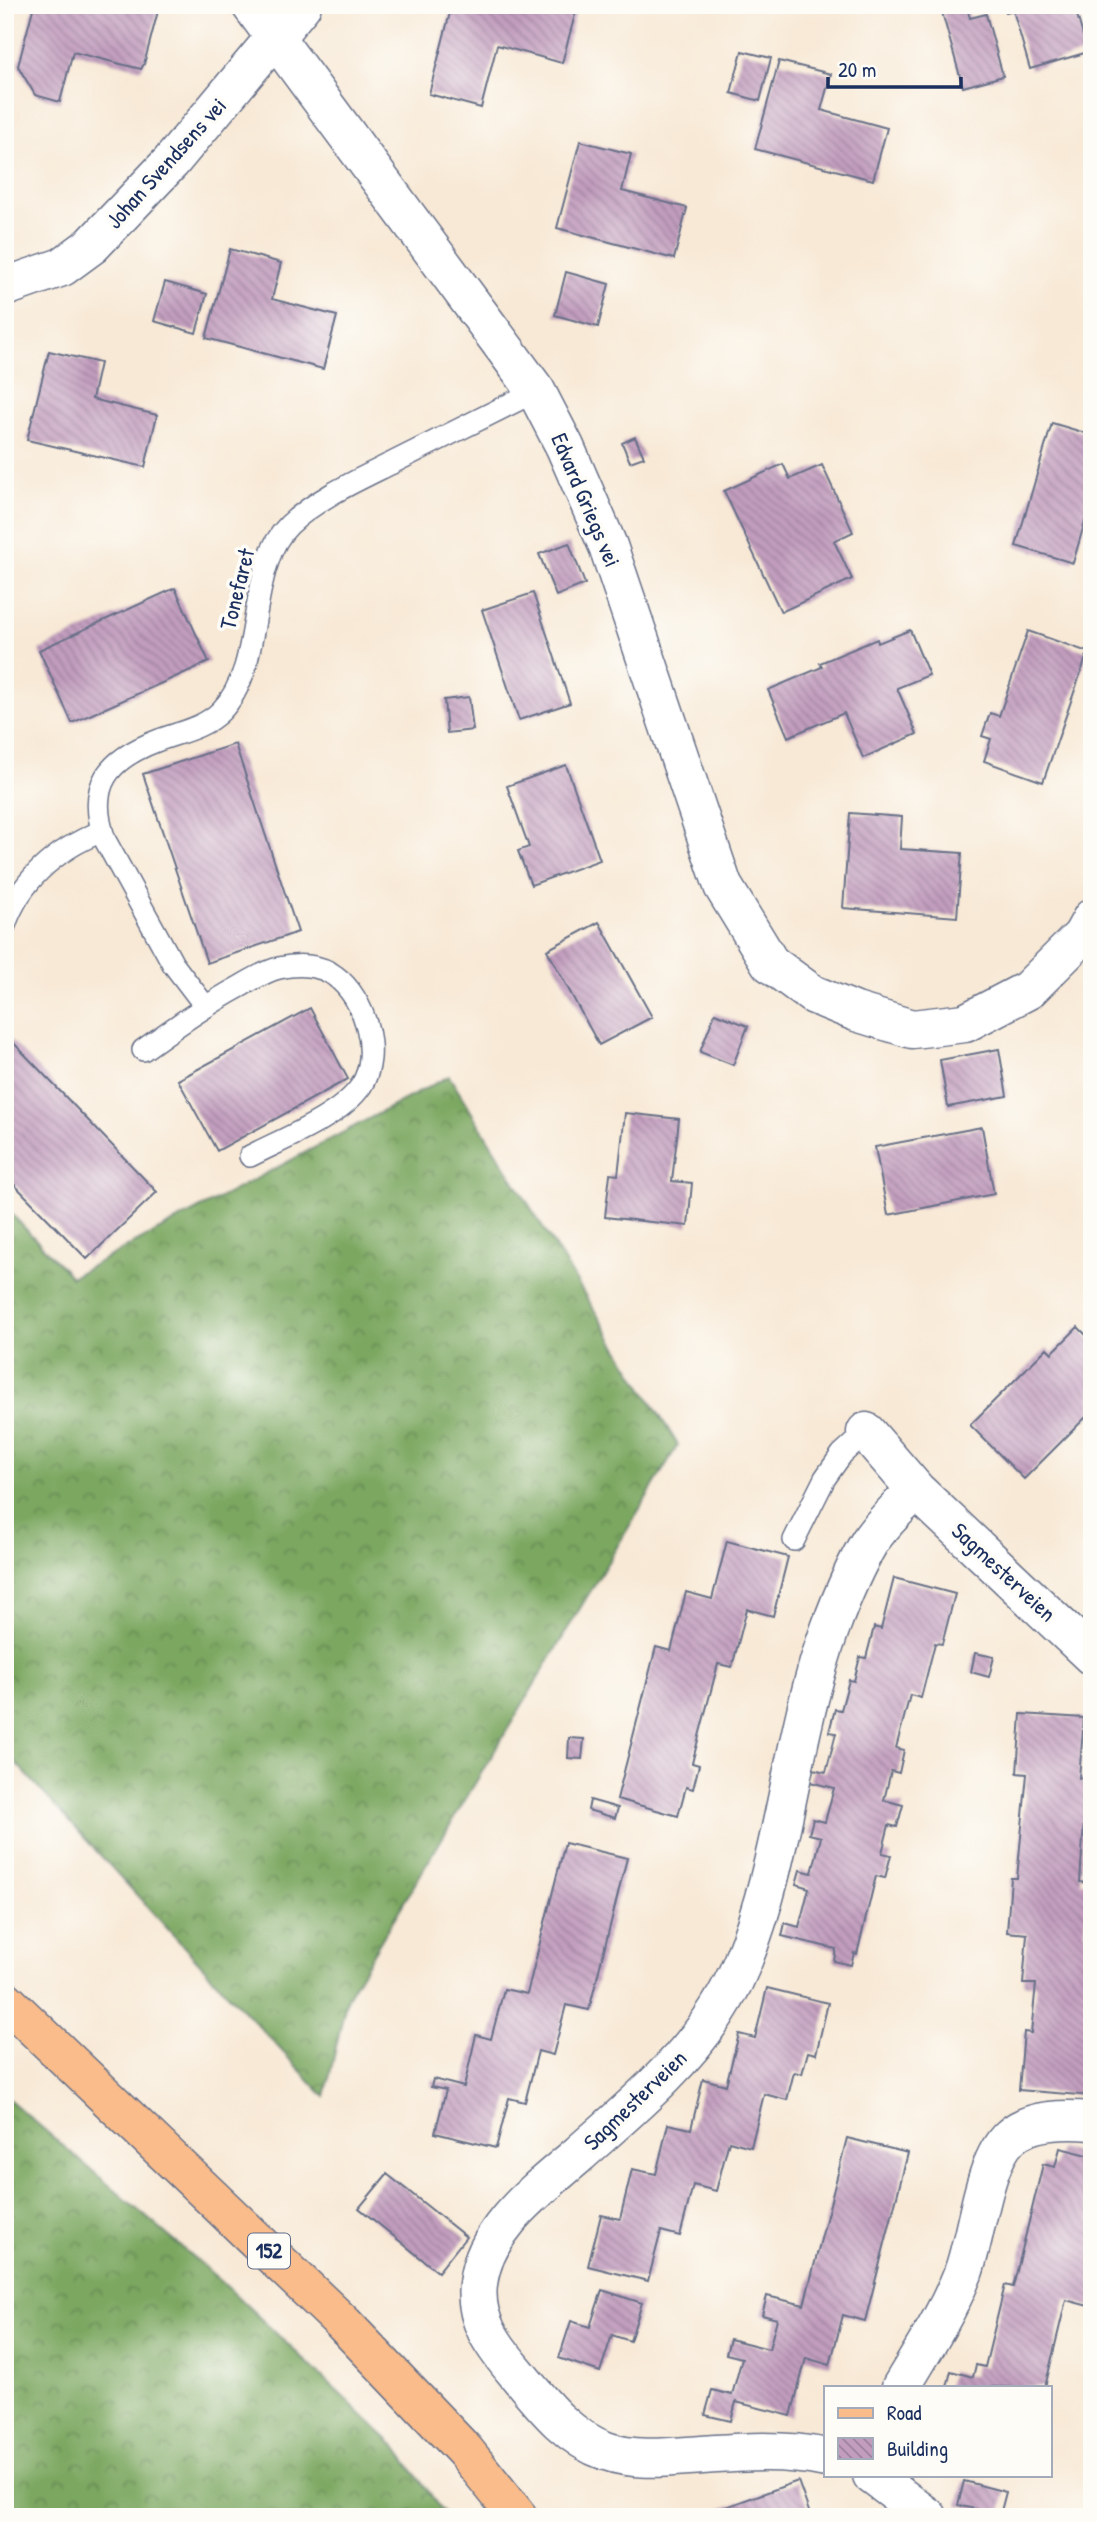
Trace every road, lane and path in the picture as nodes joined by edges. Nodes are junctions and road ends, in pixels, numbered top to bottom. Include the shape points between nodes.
1 (251, 5) edge
2 (302, 5) edge
3 (274, 37) junction
4 (5, 287) edge
5 (536, 391) junction
6 (102, 831) junction
7 (1092, 918) edge
8 (5, 925) edge
9 (205, 1006) junction
10 (143, 1050) dead end
11 (250, 1156) dead end
12 (866, 1432) joint
13 (916, 1490) junction
14 (794, 1541) dead end
15 (1092, 1656) edge
16 (5, 2000) edge
17 (1092, 2121) edge
18 (902, 2386) edge
19 (824, 2458) edge
20 (873, 2476) edge
21 (518, 2517) edge
22 (928, 2517) edge

1 - 3 street, Edvard Griegs vei
2 - 3 street, Johan Svendsens vei
3 - 4 street, Johan Svendsens vei via 171,162 92,245 62,267
3 - 5 street, Edvard Griegs vei
5 - 6 lane, Tonefaret via 345,487 287,526 268,560 242,673 231,697 207,721 136,750 108,771 99,790
5 - 7 street, Edvard Griegs vei via 608,546 723,886 770,963 812,994 856,1012 912,1029 965,1023 1028,990 1082,936
6 - 8 lane via 67,847 49,862 24,888
6 - 9 lane, Tonefaret via 173,964
9 - 10 lane
9 - 11 lane via 277,968 298,965 335,975 366,1022 371,1057 359,1089 326,1116
12 - 13 street, Sagmesterveien
12 - 14 lane via 825,1478
13 - 15 street, Sagmesterveien
13 - 19 street, Sagmesterveien via 870,1541 841,1600 807,1704 759,1912 728,1992 691,2048 664,2076 515,2212 486,2258 478,2285 481,2321 503,2357 555,2417 606,2451 656,2458 768,2452
16 - 21 main road, 152 via 352,2332 465,2451
17 - 18 street via 1034,2124 1019,2129 1001,2147 963,2273
20 - 22 street

